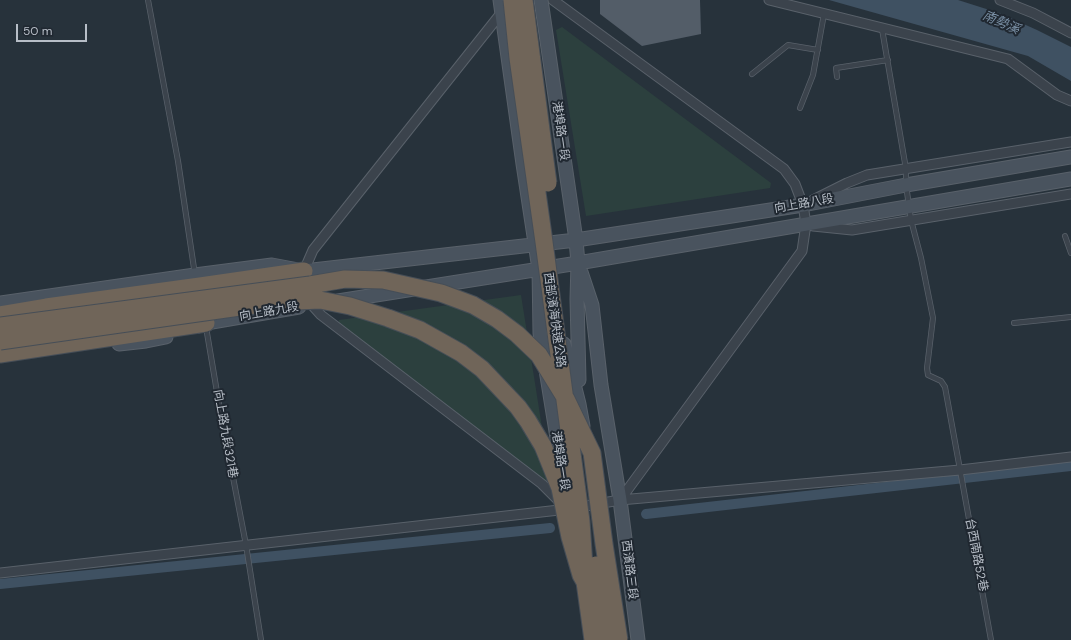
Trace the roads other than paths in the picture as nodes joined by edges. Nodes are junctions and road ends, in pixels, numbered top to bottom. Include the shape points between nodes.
1 (148, 0) edge
2 (507, 0) edge
3 (524, 0) edge
4 (541, 0) edge
5 (553, 0) edge
6 (768, 0) edge
7 (1000, 0) edge
8 (505, 4) edge
9 (824, 14) junction
10 (882, 28) junction
11 (1071, 33) edge
12 (818, 50) junction
13 (888, 60) junction
14 (752, 74) dead end
15 (837, 77) dead end
16 (1071, 101) edge
17 (800, 108) dead end
18 (1071, 142) edge
19 (1071, 157) edge
20 (906, 169) junction
21 (1071, 179) edge
22 (906, 185) junction
23 (1071, 194) edge
24 (803, 205) junction
25 (910, 206) junction
26 (911, 220) junction
27 (806, 224) junction
28 (1065, 236) dead end
29 (576, 240) junction
30 (535, 245) junction
31 (1071, 253) edge
32 (578, 263) junction
33 (539, 269) junction
34 (304, 271) junction
35 (198, 280) junction
36 (0, 303) edge
37 (203, 305) junction
38 (312, 305) junction
39 (139, 312) junction
40 (0, 315) edge
41 (1071, 317) edge
42 (206, 323) junction
43 (1014, 323) dead end
44 (0, 326) edge
45 (0, 332) edge
46 (0, 341) edge
47 (0, 354) edge
48 (0, 361) edge
49 (579, 404) junction
50 (1071, 457) edge
51 (961, 472) junction
52 (620, 500) junction
53 (594, 505) junction
54 (568, 509) junction
55 (246, 545) junction
56 (0, 573) edge
57 (585, 582) junction
58 (261, 640) edge
59 (586, 640) edge
60 (593, 640) edge
61 (606, 640) edge
62 (612, 640) edge
63 (619, 640) edge
64 (638, 640) edge
65 (991, 640) edge

1 - 35 lane, 向上路九段321巷
2 - 8 main road
3 - 61 highway, 西部濱海快速公路, bridge
4 - 29 main road, 港埠路一段
5 - 24 street via 784,169 795,184
6 - 9 street
7 - 11 street via 1033,13
8 - 30 main road, 港埠路一段 via 522,157
8 - 34 street via 313,250
8 - 57 highway, 西部濱海快速公路, bridge via 519,66 544,242 581,521
9 - 10 street
9 - 12 lane
10 - 13 lane
10 - 16 street via 1008,59 1057,95
12 - 14 lane via 788,45
12 - 17 lane via 813,75
13 - 15 lane via 836,68
13 - 20 lane
18 - 20 street
19 - 22 main road, 向上路八段
20 - 22 lane
20 - 24 street via 867,175 847,182
21 - 25 main road, 向上路八段
22 - 24 main road, 向上路八段
22 - 25 lane
23 - 26 street
24 - 27 street
24 - 29 main road, 向上路八段
25 - 26 lane
25 - 27 main road, 向上路八段
26 - 27 street via 852,230
26 - 51 lane, 台西南路52巷 via 933,318 928,375 941,381 945,387
27 - 32 main road, 向上路八段
27 - 52 street via 802,251
28 - 31 lane
29 - 30 main road, 向上路八段
29 - 32 main road, 港埠路一段
30 - 33 main road, 港埠路一段
30 - 34 main road
32 - 33 main road, 向上路八段
32 - 49 main road, 港埠路一段
32 - 52 main road, 港埠路一段 via 592,305 601,385
33 - 38 main road, 向上路九段
33 - 49 main road, 港埠路一段 via 561,333
33 - 54 main road, 港埠路一段 via 540,333
34 - 35 highway
34 - 37 main road via 277,286
34 - 38 street via 302,287
35 - 36 main road
35 - 37 lane, 向上路九段321巷
35 - 40 highway
37 - 39 main road
37 - 42 lane, 向上路九段321巷
38 - 42 main road, 向上路九段
38 - 54 street via 321,315 542,484
39 - 42 main road
39 - 45 main road
41 - 43 lane
42 - 47 highway
42 - 48 main road, 向上路九段 via 186,332 146,341
42 - 55 lane, 向上路九段321巷
44 - 63 highway, bridge via 345,279 383,280 441,294 473,305 498,319 538,355 566,399 592,453
46 - 57 highway, bridge via 275,302 320,300 350,306 420,330 461,353 482,369 528,421 543,446 560,488 570,537
49 - 53 main road, 港埠路一段
50 - 51 street
51 - 52 street
51 - 65 lane, 台西南路52巷
52 - 53 street
52 - 64 main road, 西濱路三段
53 - 54 street
53 - 62 main road
54 - 55 street
54 - 59 main road
55 - 56 street
55 - 58 lane, 向上路九段321巷
57 - 60 highway, 西部濱海快速公路, bridge

